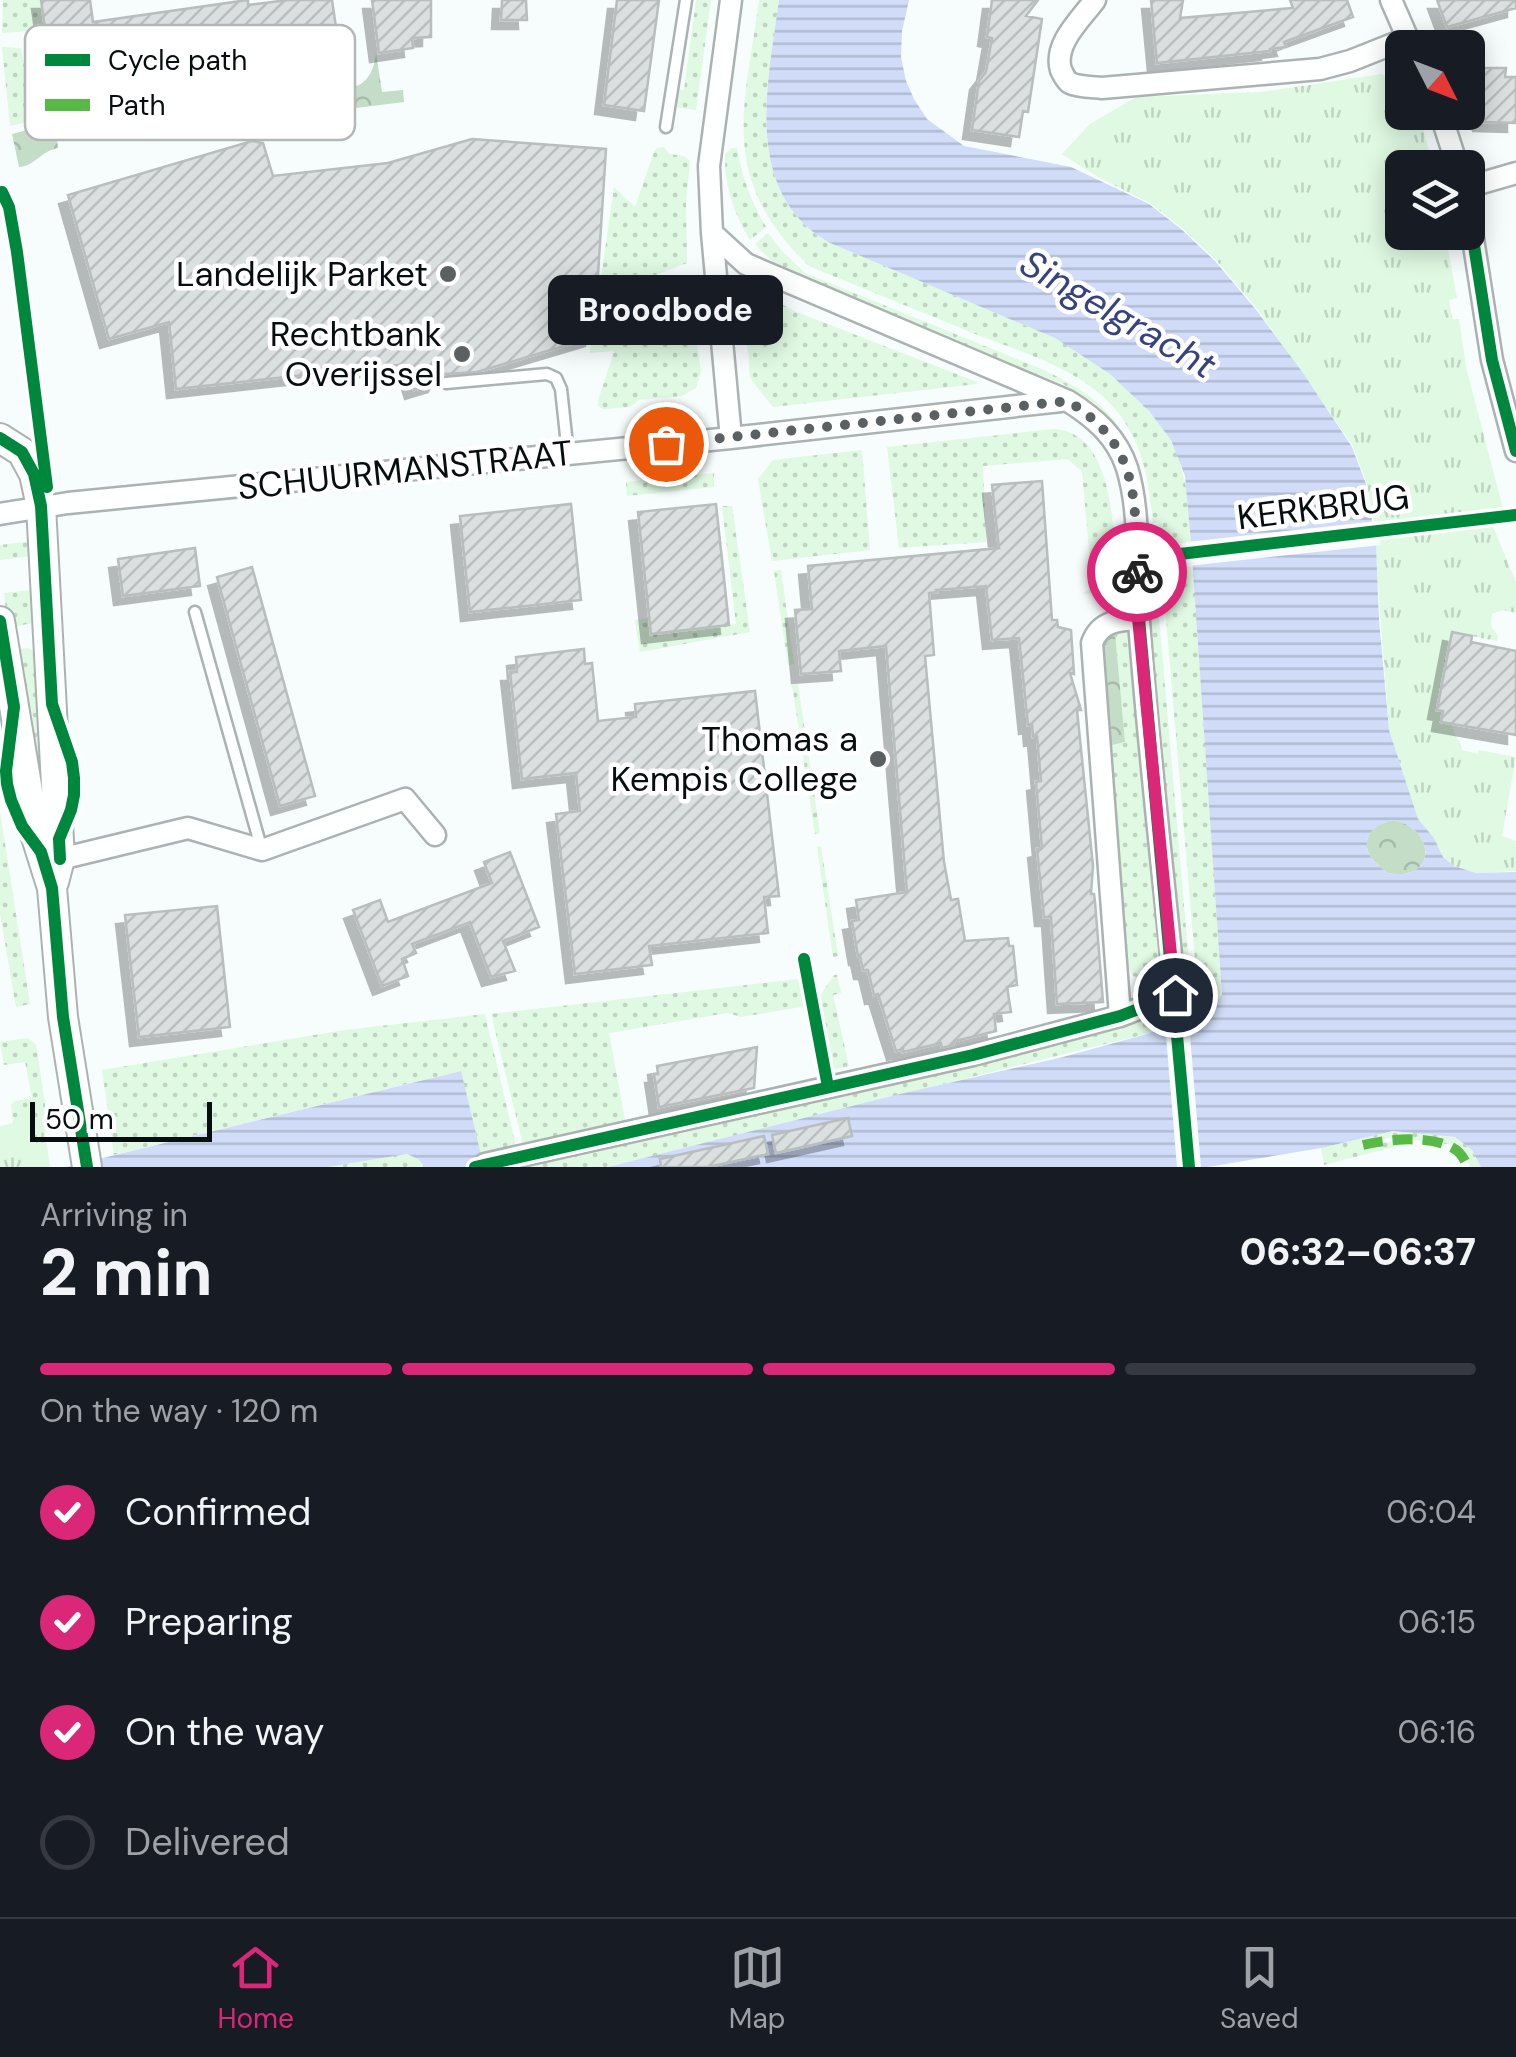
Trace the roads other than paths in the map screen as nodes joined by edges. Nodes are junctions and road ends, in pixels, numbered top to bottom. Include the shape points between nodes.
1 (686, 0) edge
2 (732, 0) edge
3 (1096, 0) edge
4 (1391, 0) edge
5 (1405, 30) edge
6 (1385, 50) edge
7 (666, 127) dead end
8 (1516, 173) edge
9 (1485, 182) edge
10 (712, 233) junction
11 (1475, 250) edge
12 (446, 383) dead end
13 (1068, 401) junction
14 (0, 438) edge
15 (731, 438) junction
16 (1516, 451) edge
17 (568, 454) junction
18 (41, 506) junction
19 (0, 514) edge
20 (196, 612) dead end
21 (1138, 618) junction
22 (0, 621) edge
23 (435, 835) dead end
24 (262, 850) junction
25 (60, 860) junction
26 (52, 888) junction
27 (1120, 1016) junction
28 (86, 1156) edge
29 (486, 1164) dead end

1 - 7 lane
2 - 10 street via 709,166
3 - 6 street via 1060,54 1070,83 1102,88 1320,68
4 - 5 street
8 - 9 street
10 - 13 street via 746,264
10 - 15 street
11 - 16 street via 1492,360
12 - 17 lane via 556,378
13 - 15 street, SCHUURMANSTRAAT
13 - 21 street via 1110,434 1126,464
14 - 18 main road via 22,452
15 - 17 street, SCHUURMANSTRAAT
17 - 18 street, SCHUURMANSTRAAT
18 - 19 street, SCHUURMANSTRAAT
18 - 25 main road
20 - 24 lane
21 - 27 street via 1108,622 1092,643
21 - 27 street via 1175,995
22 - 26 main road via 35,834
23 - 24 street via 406,799
24 - 25 street via 188,828
25 - 26 main road
26 - 28 main road via 63,1017
27 - 29 street

